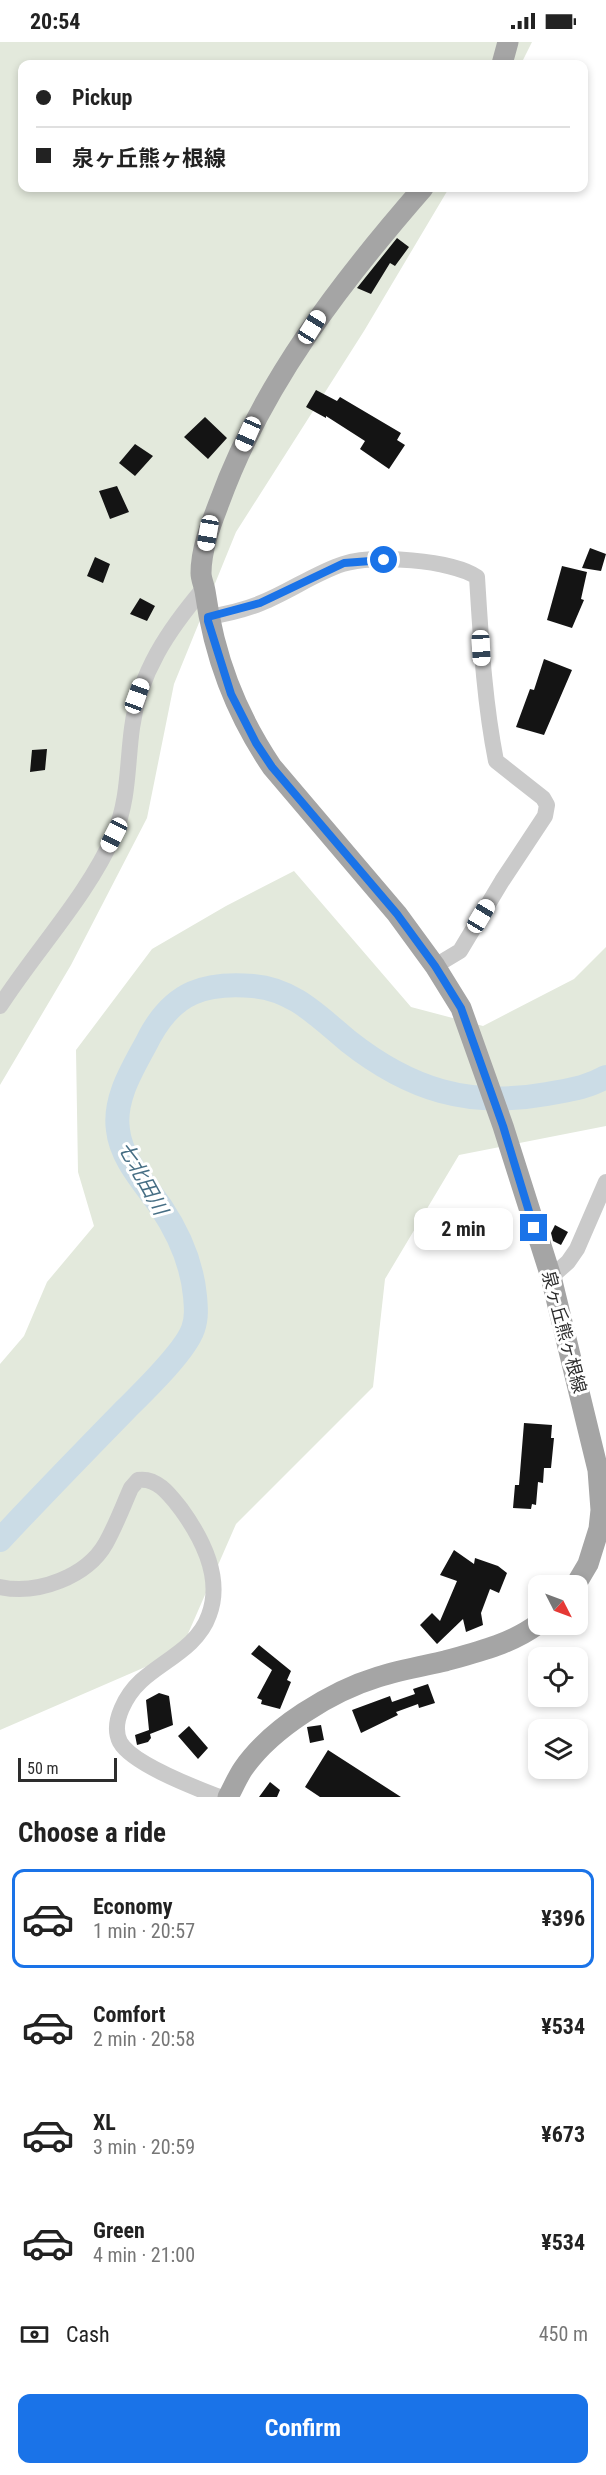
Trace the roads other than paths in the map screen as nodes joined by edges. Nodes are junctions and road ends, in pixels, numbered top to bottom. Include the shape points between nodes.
1 (508, 42) edge
2 (503, 60) edge
3 (420, 192) edge
4 (204, 588) junction
5 (208, 617) junction
6 (435, 966) junction
7 (0, 1006) edge
8 (606, 1182) edge
9 (551, 1277) junction
10 (582, 1575) edge
11 (0, 1587) edge
12 (528, 1632) edge
13 (219, 1797) edge
14 (228, 1797) edge

1 - 2 main road
3 - 4 main road, 泉ヶ丘熊ヶ根線 via 324,309 255,418 208,533 201,573
4 - 5 main road, 泉ヶ丘熊ヶ根線
4 - 7 street via 166,638 137,696 126,800 114,835 67,913
5 - 6 main road, 泉ヶ丘熊ヶ根線 via 231,694 256,743 370,880
5 - 6 street via 260,603 344,563 400,559 451,566 477,578 482,672 496,761 548,805 546,816 460,951
6 - 9 main road, 泉ヶ丘熊ヶ根線 via 461,1008
8 - 9 street via 577,1250
9 - 10 main road, 泉ヶ丘熊ヶ根線 via 598,1470 599,1529
11 - 13 street via 32,1587 70,1576 101,1550 138,1480 150,1480 166,1492 204,1546 211,1573 212,1605 199,1633 126,1697 118,1736 141,1761
12 - 14 main road via 493,1648 379,1677 320,1702 262,1747 244,1768

